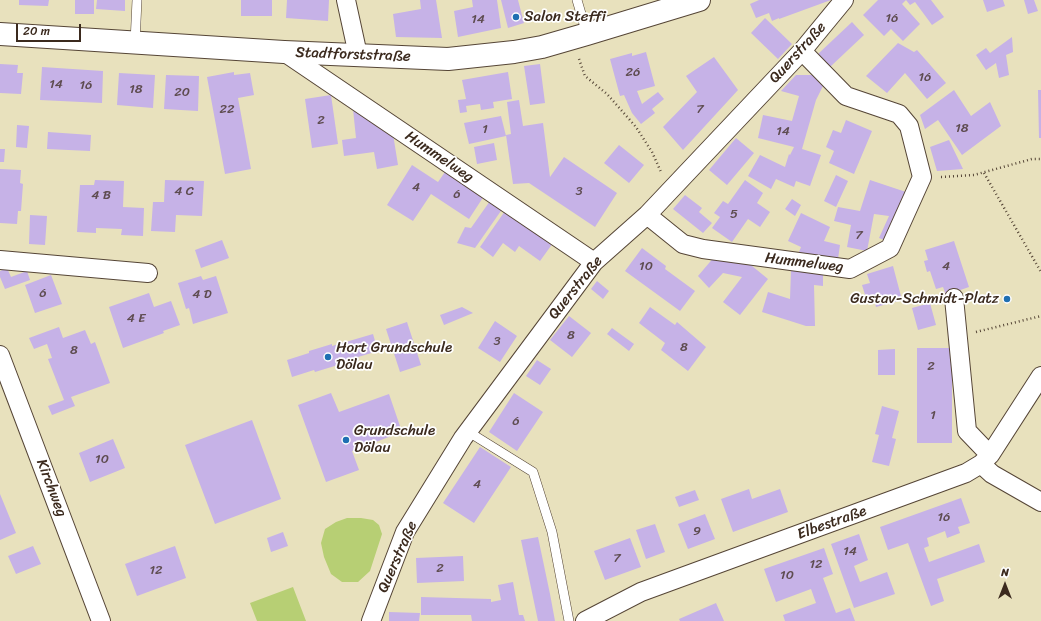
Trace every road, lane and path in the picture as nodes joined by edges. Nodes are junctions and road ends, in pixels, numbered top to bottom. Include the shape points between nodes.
1 (137, 0) edge
2 (346, 0) edge
3 (577, 0) edge
4 (699, 0) edge
5 (844, 0) edge
6 (0, 34) edge
7 (580, 36) junction
8 (135, 43) junction
9 (802, 51) junction
10 (284, 52) junction
11 (358, 55) junction
12 (1041, 159) edge
13 (984, 173) junction
14 (930, 177) junction
15 (667, 194) junction
16 (647, 215) junction
17 (0, 260) edge
18 (594, 262) junction
19 (1041, 272) edge
20 (148, 273) dead end
21 (954, 298) dead end
22 (1041, 316) edge
23 (958, 336) junction
24 (0, 355) edge
25 (1041, 376) edge
26 (467, 431) junction
27 (986, 459) junction
28 (1041, 502) edge
29 (101, 621) edge
30 (371, 621) edge
31 (569, 621) edge
32 (585, 621) edge

1 - 8 lane
2 - 11 street
3 - 7 lane
4 - 7 main road, Stadtforststraße
5 - 9 street, Querstraße
6 - 8 main road, Stadtforststraße
7 - 11 main road, Stadtforststraße via 514,52 448,58
7 - 15 path via 585,76 607,94 636,127 652,152 662,174
8 - 10 main road, Stadtforststraße
9 - 14 street via 846,96 899,114 909,126
9 - 15 street, Querstraße
10 - 11 main road, Stadtforststraße
10 - 18 street, Hummelweg
12 - 13 path via 1032,159
13 - 14 path
13 - 19 path
14 - 16 street, Hummelweg via 890,248 850,269 703,250 683,244
15 - 16 street, Querstraße
16 - 18 street, Querstraße
17 - 20 street
18 - 26 street, Querstraße
21 - 23 street
22 - 23 path
23 - 27 street via 967,431
24 - 29 street, Kirchweg
25 - 27 street, Elbestraße
26 - 30 street, Querstraße via 405,532
26 - 31 lane via 533,472 552,532
27 - 28 street via 992,474
27 - 32 street, Elbestraße via 966,473 641,592

